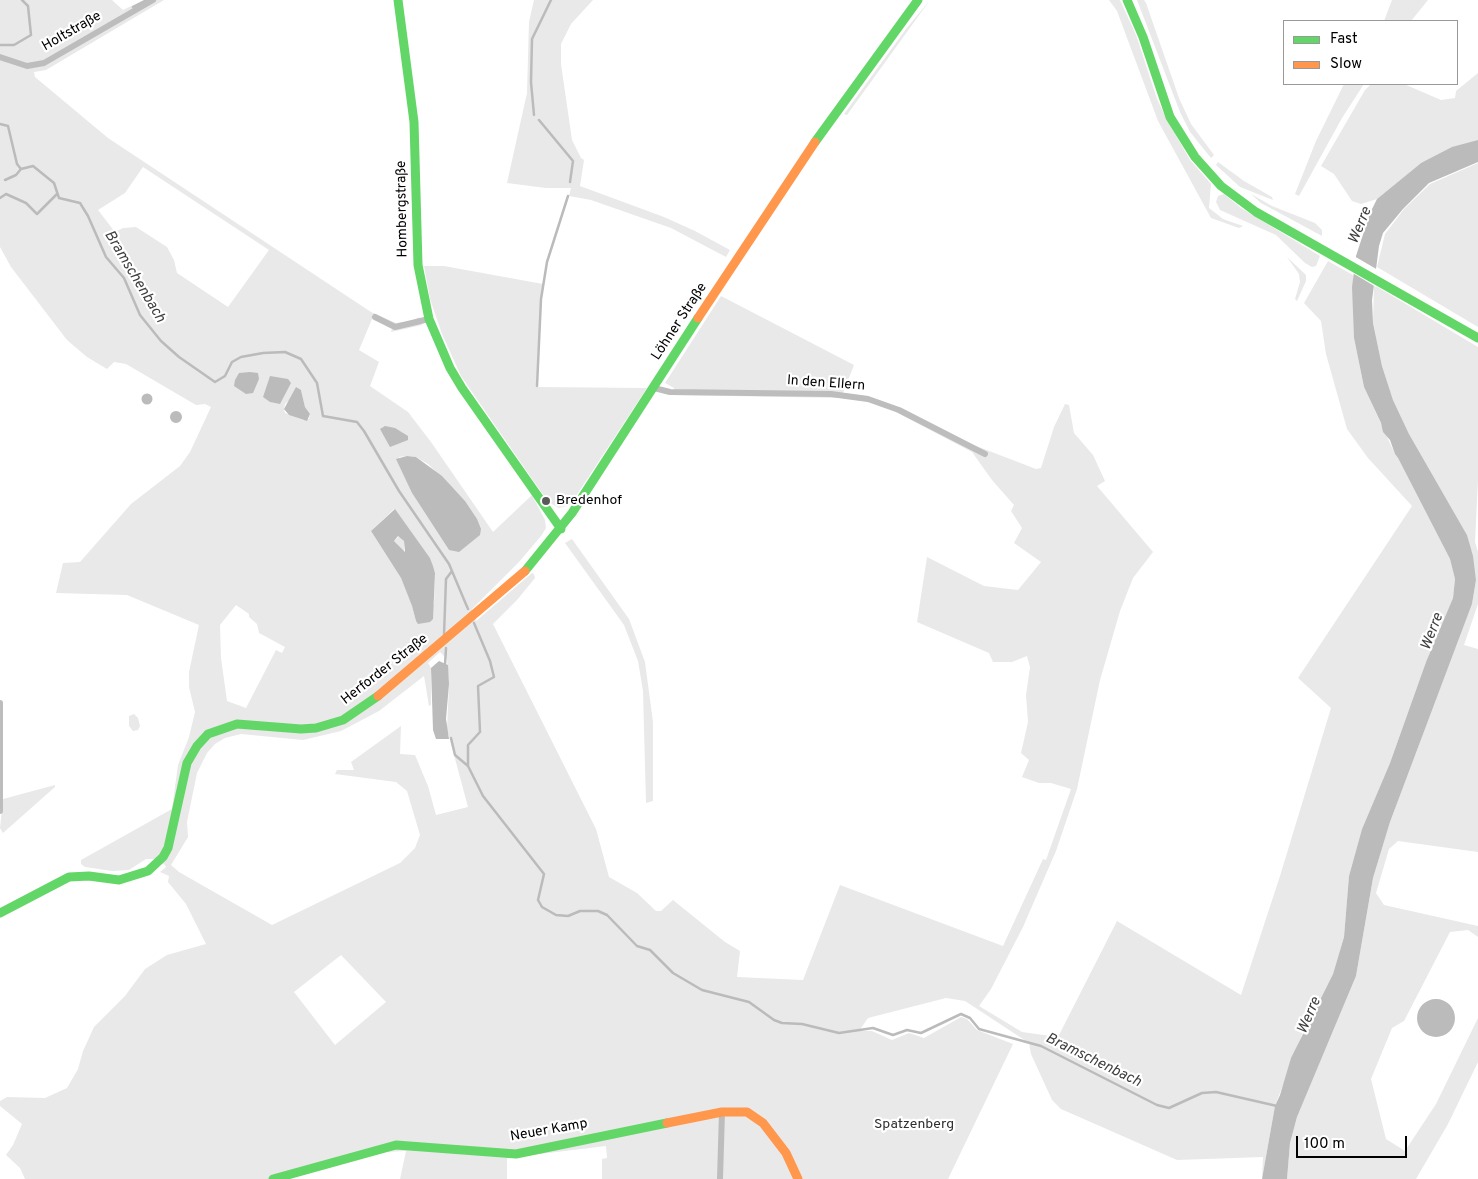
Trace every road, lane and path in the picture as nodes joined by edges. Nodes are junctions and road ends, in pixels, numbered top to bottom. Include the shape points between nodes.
1 (154, 0) edge
2 (398, 0) edge
3 (918, 0) edge
4 (1126, 0) edge
5 (0, 57) edge
6 (375, 317) dead end
7 (429, 319) junction
8 (1478, 338) edge
9 (654, 388) junction
10 (985, 454) dead end
11 (561, 529) junction
12 (445, 640) joint
13 (0, 702) edge
14 (0, 811) edge
15 (0, 913) edge
16 (722, 1112) junction
17 (273, 1179) edge
18 (720, 1179) edge
19 (798, 1179) edge

1 - 5 street, Holtstraße via 44,63 27,66
2 - 7 street, Hombergstraße via 414,122 418,265
3 - 9 street, Löhner Straße via 798,166
4 - 8 street via 1143,36 1170,117 1195,157 1216,180 1237,199
6 - 7 street via 395,327
7 - 11 street, Hombergstraße via 462,388
9 - 10 street, In den Ellern via 670,392 831,394 868,399 899,410
9 - 11 street, Löhner Straße
11 - 12 street, Löhner Straße via 513,582
12 - 15 street, Herforder Straße via 369,704 343,720 301,729 238,724 208,734 187,763 172,839 156,865 141,875 119,880 89,876 58,880
13 - 14 street
16 - 17 street, Neuer Kamp via 516,1154 396,1145
16 - 18 street
16 - 19 street, Neuer Kamp via 748,1112 763,1123 786,1153

